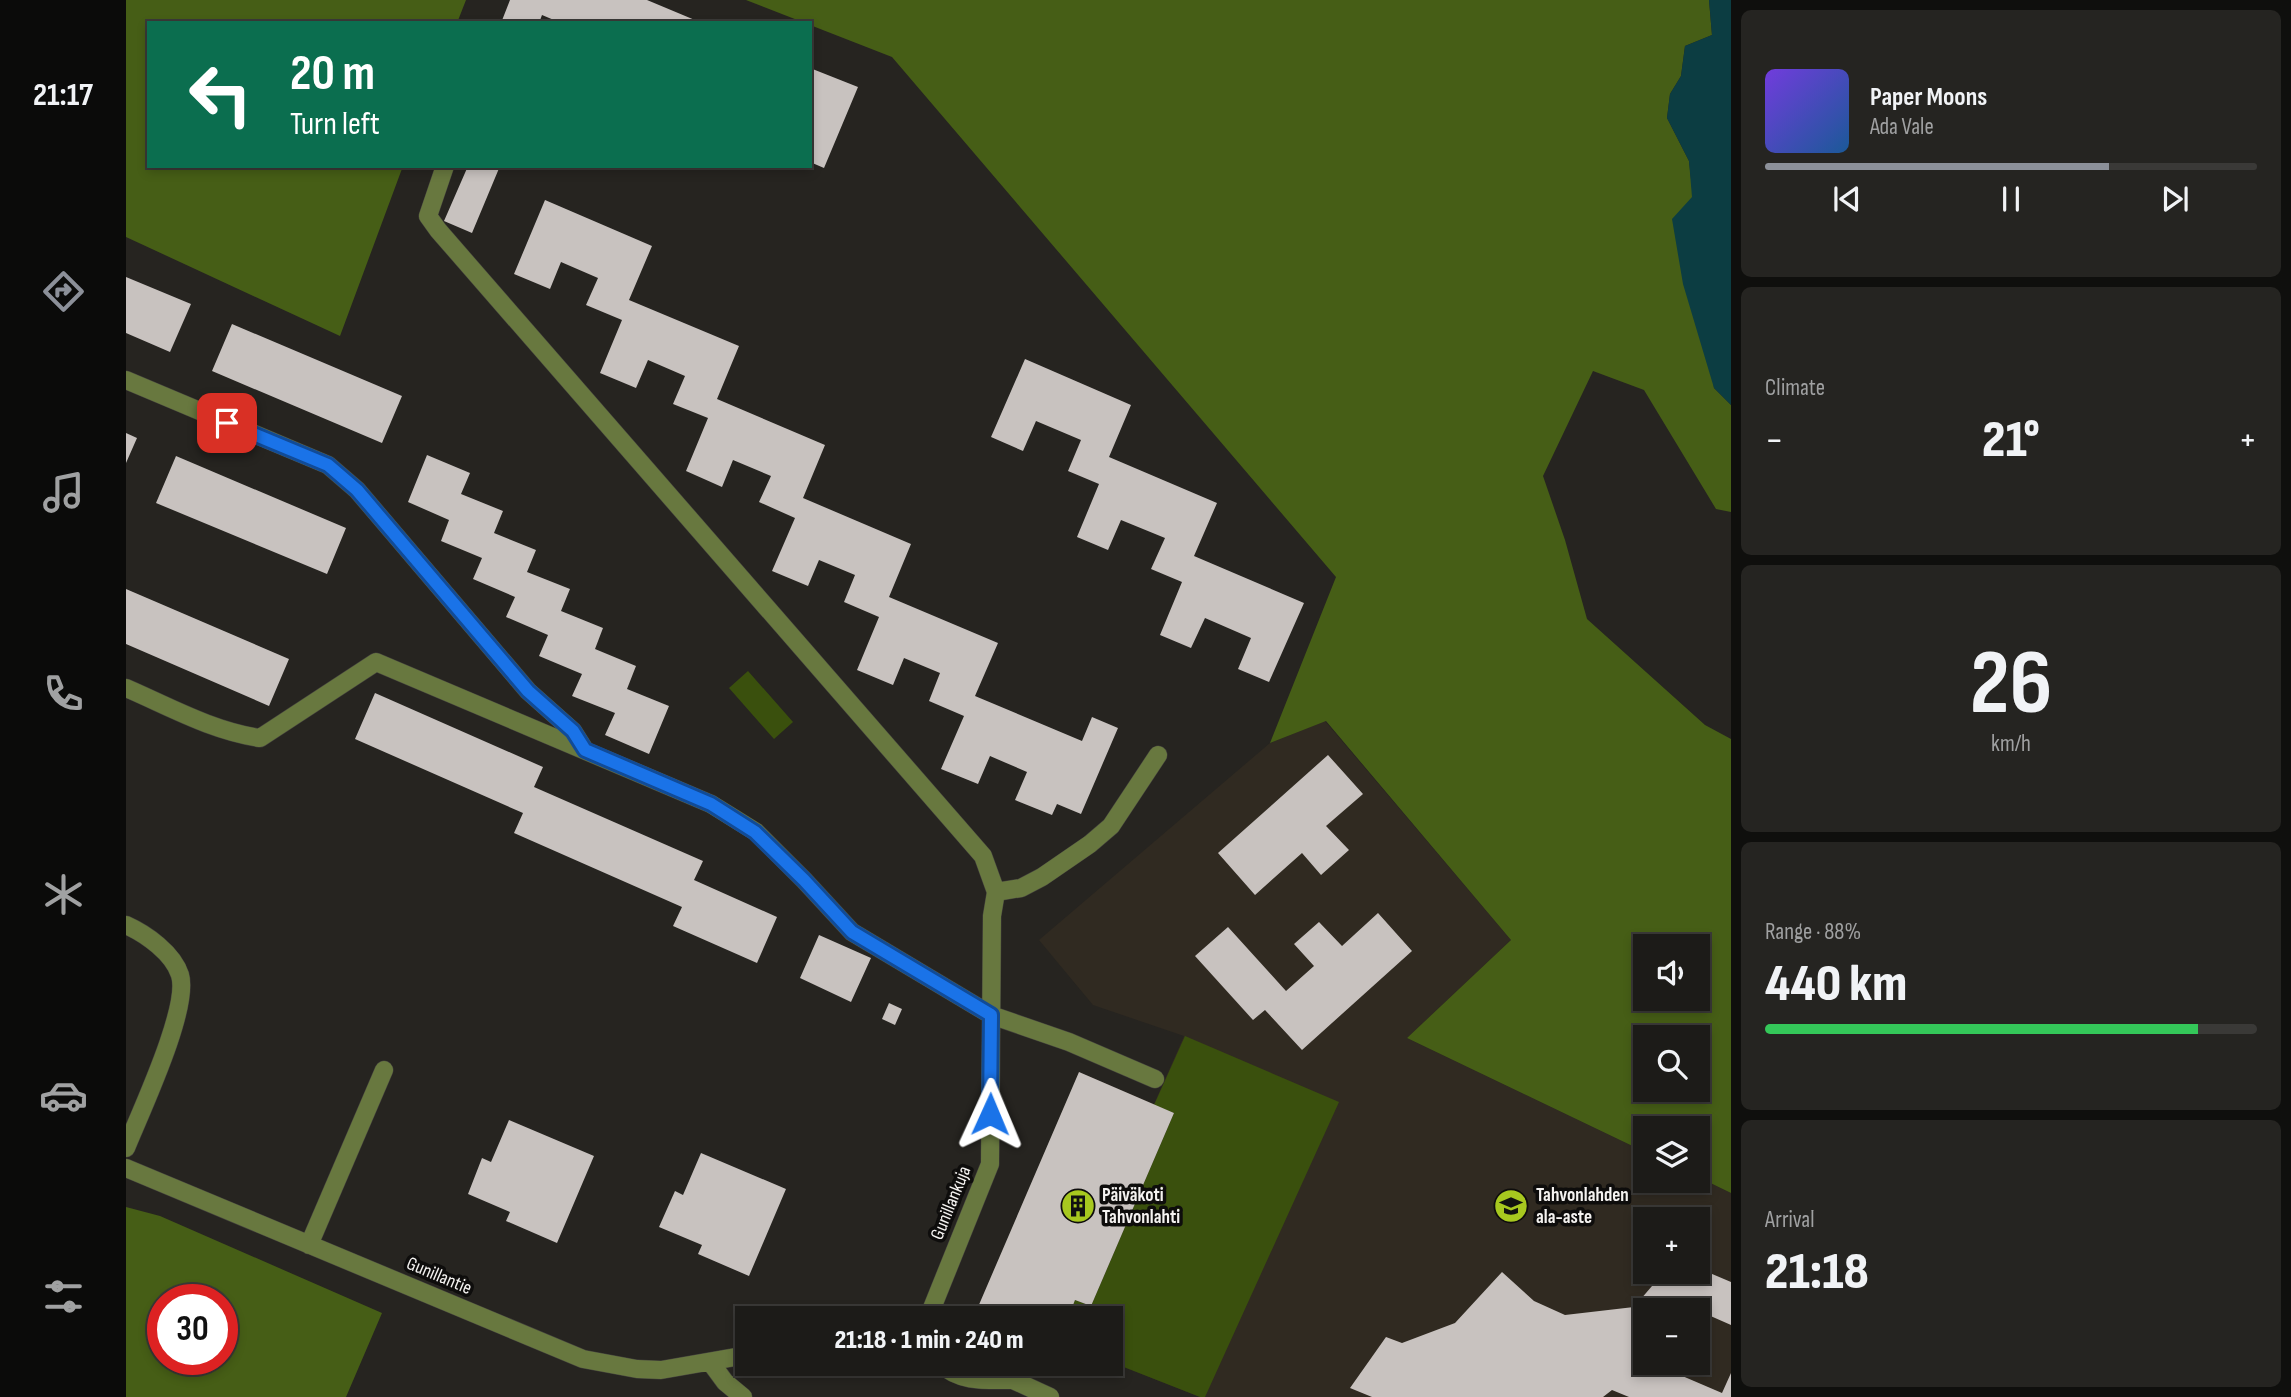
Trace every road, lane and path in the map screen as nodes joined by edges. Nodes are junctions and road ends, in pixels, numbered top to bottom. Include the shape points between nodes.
1 (444, 168) edge
2 (126, 380) edge
3 (126, 688) edge
4 (585, 750) junction
5 (1157, 755) dead end
6 (996, 892) junction
7 (126, 925) edge
8 (991, 1015) junction
9 (384, 1070) dead end
10 (1155, 1079) dead end
11 (126, 1148) edge
12 (126, 1168) edge
13 (309, 1245) junction
14 (933, 1306) edge
15 (735, 1358) edge
16 (711, 1363) junction
17 (964, 1376) edge
18 (1009, 1376) edge
19 (1013, 1380) junction
20 (743, 1397) edge
21 (1050, 1397) edge

1 - 6 street via 428,216 438,230 983,856
2 - 4 street via 328,465 357,490 528,691 573,731
3 - 4 street via 214,727 260,738 376,662
4 - 8 street via 711,804 755,832 852,932
5 - 6 street via 1111,826 1090,844 1021,888
6 - 8 street, Gunillankuja
7 - 11 street via 172,960 181,976 181,1002
8 - 10 street
8 - 14 street, Gunillankuja via 990,1164
9 - 13 street
12 - 13 street, Gunillantie
13 - 16 street, Gunillantie via 583,1359 661,1370
15 - 16 street, Gunillantie
16 - 20 street
17 - 19 street
18 - 19 street
19 - 21 street

